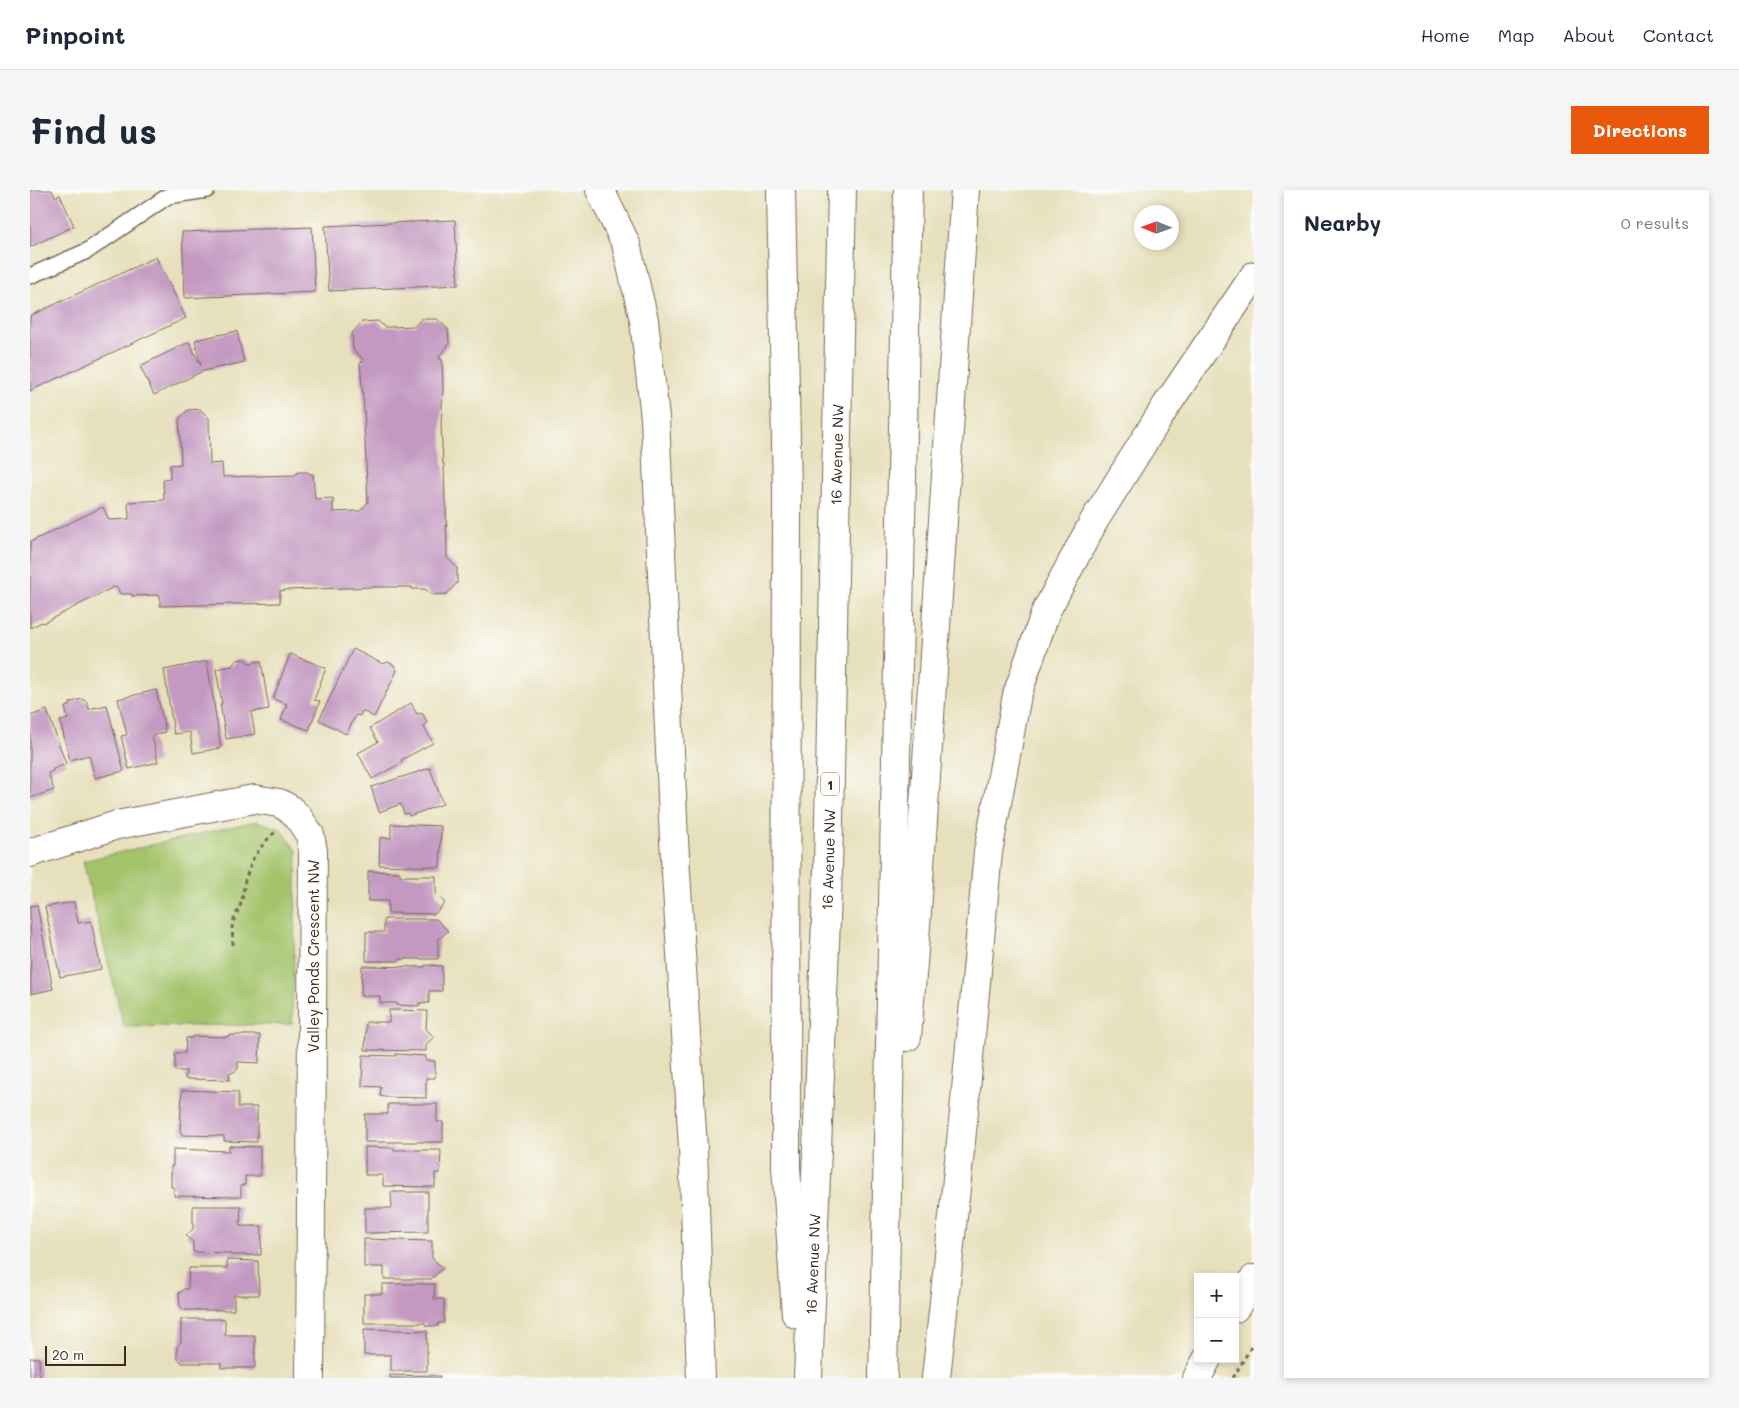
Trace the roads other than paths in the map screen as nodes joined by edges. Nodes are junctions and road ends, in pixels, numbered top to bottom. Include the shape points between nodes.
1 (207, 190) edge
2 (600, 190) edge
3 (781, 190) edge
4 (842, 190) edge
5 (908, 190) edge
6 (965, 190) edge
7 (30, 276) edge
8 (1254, 276) edge
9 (30, 853) edge
10 (1254, 1279) edge
11 (1239, 1302) edge
12 (884, 1325) junction
13 (1205, 1363) edge
14 (310, 1378) edge
15 (701, 1378) edge
16 (800, 1378) edge
17 (808, 1378) edge
18 (883, 1378) edge
19 (936, 1378) edge
20 (1197, 1378) edge

1 - 7 lane via 168,196 87,251
2 - 15 main road via 626,244 644,320 654,418 674,840 693,1148
3 - 16 main road via 787,492 786,1166
4 - 17 main road, 16 Avenue NW / 1 via 828,869
5 - 12 main road
6 - 12 main road via 916,926
8 - 19 main road via 1166,406 1094,521 1046,611 1017,695 988,852
9 - 14 main road, Valley Ponds Crescent NW via 117,826 254,799 279,803 290,809 310,835 313,850
10 - 11 main road
12 - 18 main road
13 - 20 main road

